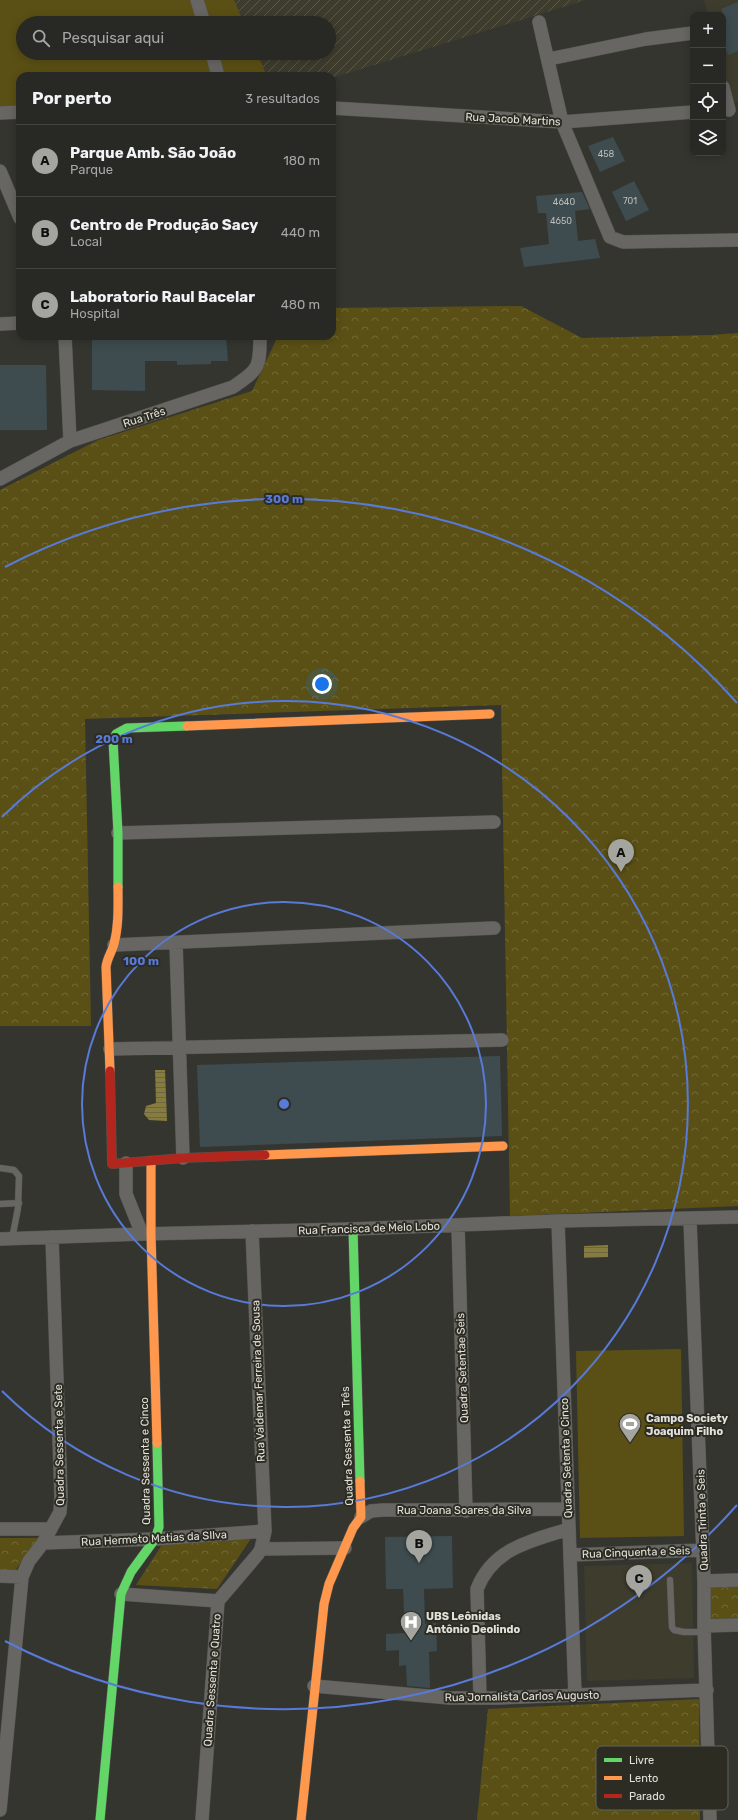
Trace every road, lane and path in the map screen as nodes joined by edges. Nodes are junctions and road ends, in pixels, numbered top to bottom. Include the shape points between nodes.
1 (197, 0) edge
2 (202, 16) edge
3 (539, 22) dead end
4 (690, 33) edge
5 (548, 59) junction
6 (214, 60) edge
7 (217, 72) edge
8 (726, 96) edge
9 (336, 108) edge
10 (730, 110) edge
11 (16, 112) edge
12 (690, 112) edge
13 (0, 113) edge
14 (562, 122) junction
15 (0, 171) edge
16 (16, 209) edge
17 (738, 240) edge
18 (16, 323) edge
19 (0, 324) edge
20 (65, 340) edge
21 (260, 340) edge
22 (70, 441) junction
23 (0, 479) edge
24 (490, 714) dead end
25 (494, 822) dead end
26 (118, 833) junction
27 (494, 928) dead end
28 (176, 943) junction
29 (114, 945) junction
30 (502, 1040) dead end
31 (179, 1048) junction
32 (110, 1049) junction
33 (503, 1146) dead end
34 (183, 1158) junction
35 (151, 1161) junction
36 (126, 1163) junction
37 (0, 1168) edge
38 (18, 1203) junction
39 (0, 1204) edge
40 (738, 1218) edge
41 (690, 1220) junction
42 (558, 1221) junction
43 (458, 1225) junction
44 (353, 1229) junction
45 (252, 1231) junction
46 (146, 1234) junction
47 (52, 1236) junction
48 (6, 1239) edge
49 (568, 1509) junction
50 (466, 1511) junction
51 (361, 1517) junction
52 (0, 1529) edge
53 (51, 1529) junction
54 (569, 1529) junction
55 (264, 1531) junction
56 (155, 1539) junction
57 (43, 1543) junction
58 (345, 1548) junction
59 (261, 1549) junction
60 (703, 1550) junction
61 (570, 1554) junction
62 (0, 1576) edge
63 (22, 1577) junction
64 (670, 1580) dead end
65 (738, 1580) edge
66 (704, 1581) junction
67 (121, 1594) junction
68 (218, 1601) junction
69 (738, 1625) edge
70 (704, 1629) junction
71 (314, 1686) junction
72 (707, 1690) junction
73 (575, 1695) junction
74 (480, 1698) junction
75 (708, 1746) edge
76 (0, 1810) edge
77 (710, 1810) edge
78 (100, 1820) edge
79 (202, 1820) edge
80 (301, 1820) edge
81 (710, 1820) edge

1 - 2 street
3 - 5 street
4 - 5 street via 646,39
5 - 14 street
6 - 7 street
8 - 10 street
9 - 14 street, Rua Jacob Martins
11 - 13 street
12 - 14 street, Rua Jacob Martins
14 - 17 street via 610,237 635,242
15 - 16 street
18 - 19 street
20 - 22 street
21 - 22 street, Rua Três via 260,357 253,373 233,387
22 - 23 street, Rua Três
24 - 26 street via 127,728 116,734 114,740
25 - 26 street
26 - 29 street via 118,923
27 - 28 street
28 - 29 street
28 - 31 street
29 - 32 street via 106,959
30 - 31 street
31 - 32 street
31 - 34 street
32 - 36 street via 112,1164
33 - 34 street
34 - 35 street
35 - 36 street
35 - 46 street, Quadra Sessenta e Cinco
36 - 46 street via 126,1194
37 - 38 lane via 14,1170 19,1176
38 - 39 lane
38 - 48 lane
40 - 41 street, Rua Francisca de Melo Lobo
41 - 42 street, Rua Francisca de Melo Lobo
41 - 60 street, Quadra Trinta e Seis
42 - 43 street, Rua Francisca de Melo Lobo
42 - 49 street, Quadra Setenta e Cinco
43 - 44 street, Rua Francisca de Melo Lobo
43 - 50 street, Quadra Setentae Seis
44 - 45 street, Rua Francisca de Melo Lobo
44 - 51 street, Quadra Sessenta e Três
45 - 46 street, Rua Francisca de Melo Lobo
45 - 55 street, Rua Valdemar Ferreira de Sousa
46 - 47 street, Rua Francisca de Melo Lobo
46 - 56 street, Quadra Sessenta e Cinco via 160,1527
47 - 48 street, Rua Francisca de Melo Lobo
47 - 53 street, Quadra Sessenta e Sete via 61,1496 60,1512
49 - 50 street, Rua Joana Soares da Silva
49 - 54 street, Quadra Setenta e Cinco
50 - 51 street, Rua Joana Soares da Silva via 383,1510 371,1511
51 - 58 street, Quadra Sessenta e Três via 353,1528
52 - 53 street
53 - 57 street, Quadra Sessenta e Sete
54 - 61 street, Quadra Setenta e Cinco
54 - 74 street via 516,1546 498,1558 481,1577 477,1589
55 - 56 street, Rua Hermeto Matias da SIlva
55 - 59 street
56 - 57 street, Rua Hermeto Matias da SIlva
56 - 67 street, Quadra Sessenta e Cinco via 131,1572
57 - 63 street, Quadra Sessenta e Sete
58 - 59 street
58 - 71 street, Quadra Sessenta e Três via 329,1584 324,1604
59 - 68 street, Quadra Sessenta e Quatro
60 - 61 street, Rua Cinquenta e Seis
60 - 66 street, Quadra Trinta e Seis
61 - 73 street, Quadra Setenta e Cinco
62 - 63 street
63 - 76 street, Quadra Sessenta e Sete
64 - 70 lane via 674,1630 684,1632
65 - 66 street
66 - 70 street, Quadra Trinta e Seis
67 - 68 street
67 - 78 street, Quadra Sessenta e Cinco
68 - 79 street, Quadra Sessenta e Quatro
69 - 70 street
70 - 72 street, Quadra Trinta e Seis
71 - 74 street, Rua Jornalista Carlos Augusto via 419,1696
71 - 80 street, Quadra Sessenta e Três
72 - 73 street, Rua Jornalista Carlos Augusto
72 - 75 street, Quadra Trinta e Seis
73 - 74 street, Rua Jornalista Carlos Augusto
77 - 81 street, Quadra Trinta e Seis

